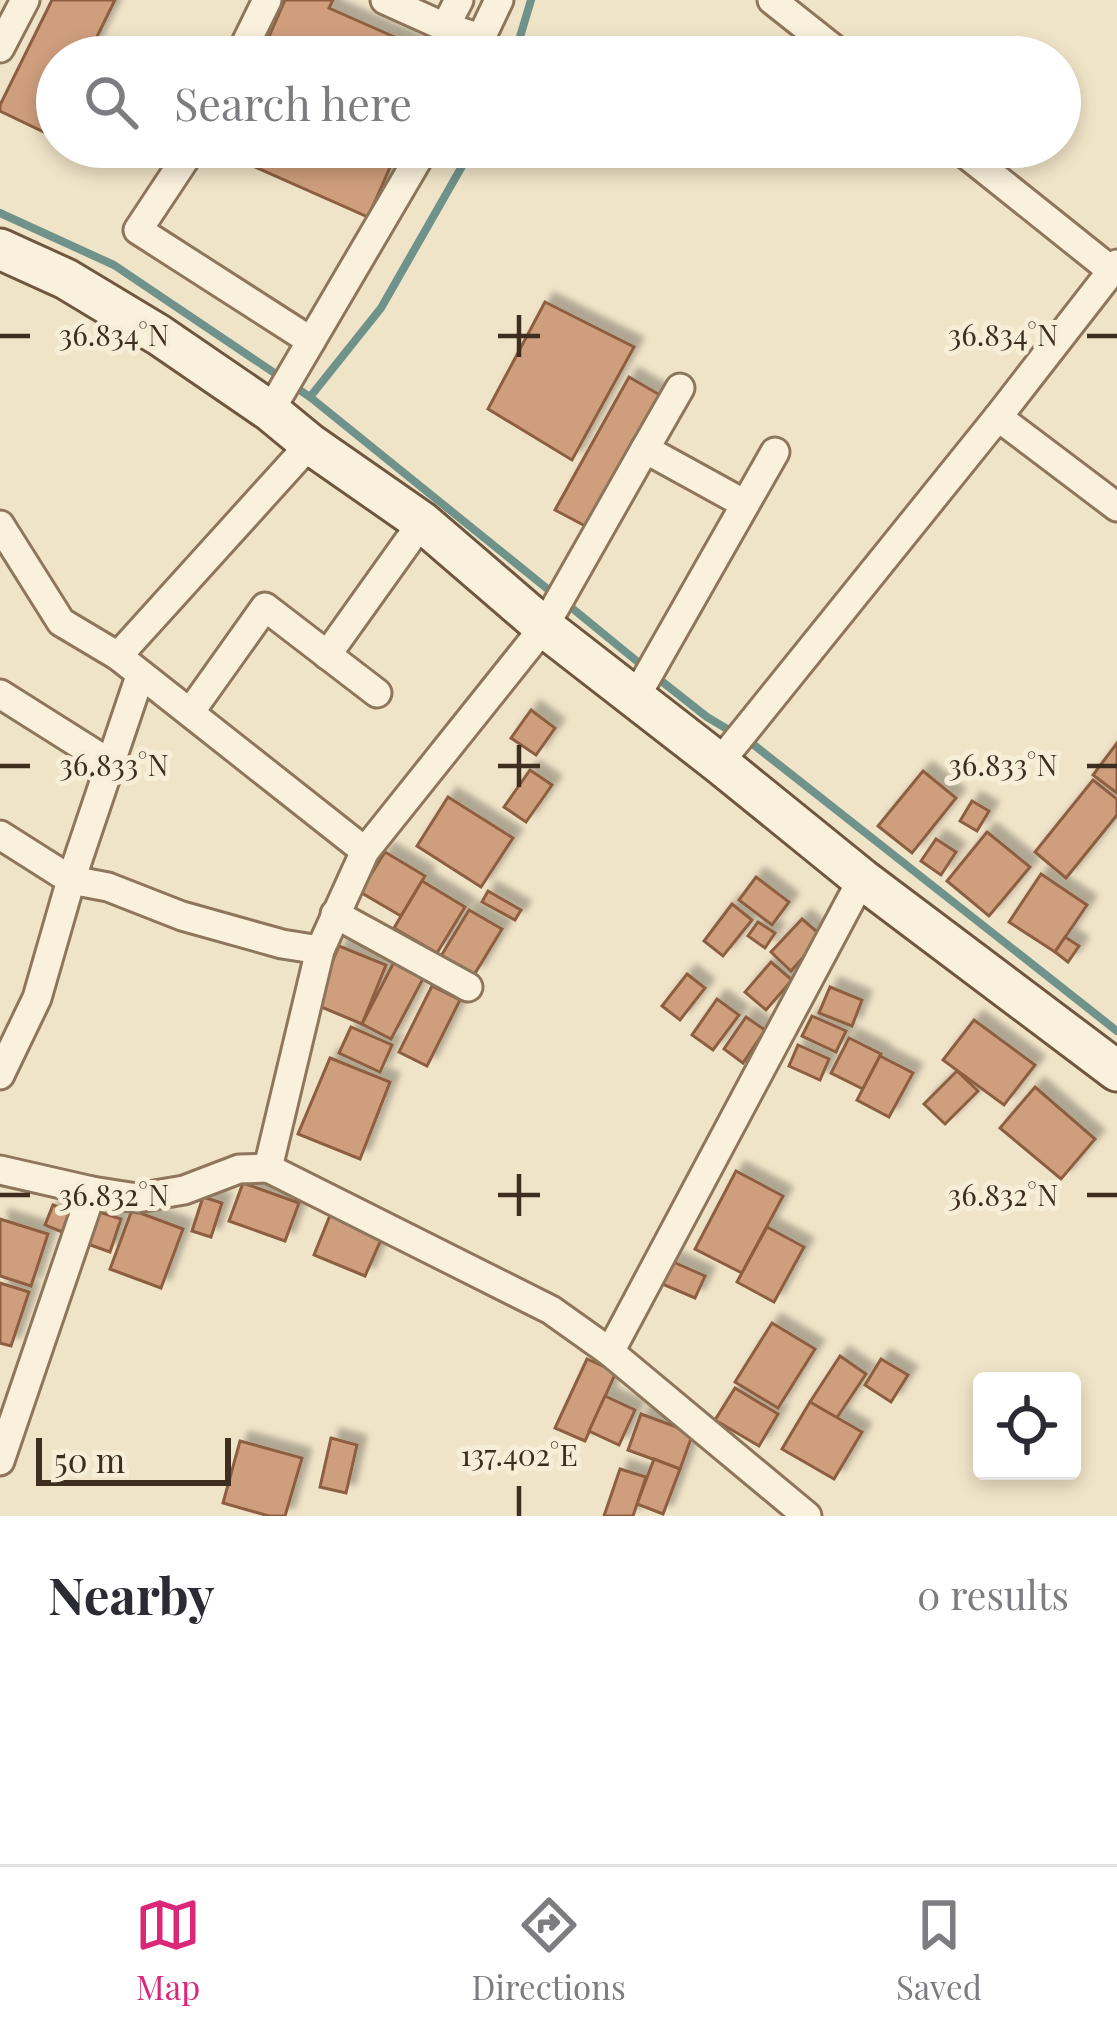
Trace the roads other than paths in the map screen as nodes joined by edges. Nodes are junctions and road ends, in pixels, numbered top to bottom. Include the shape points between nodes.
1 (26, 0) edge
2 (267, 0) edge
3 (385, 0) edge
4 (459, 0) edge
5 (500, 0) edge
6 (772, 0) edge
7 (445, 27) junction
8 (249, 36) edge
9 (458, 36) edge
10 (482, 36) edge
11 (817, 36) edge
12 (0, 48) edge
13 (179, 168) edge
14 (413, 168) edge
15 (984, 168) edge
16 (0, 249) edge
17 (1114, 267) edge
18 (310, 341) junction
19 (680, 388) dead end
20 (270, 411) junction
21 (998, 417) junction
22 (310, 444) junction
23 (644, 449) junction
24 (775, 452) dead end
25 (745, 504) junction
26 (1117, 507) edge
27 (422, 522) junction
28 (0, 525) edge
29 (544, 627) junction
30 (327, 655) junction
31 (118, 656) junction
32 (140, 676) junction
33 (377, 693) dead end
34 (0, 694) edge
35 (635, 698) junction
36 (191, 711) junction
37 (719, 763) junction
38 (111, 764) junction
39 (0, 835) edge
40 (365, 851) junction
41 (71, 880) junction
42 (862, 880) junction
43 (335, 914) junction
44 (320, 950) junction
45 (468, 987) dead end
46 (1117, 1071) edge
47 (0, 1075) edge
48 (268, 1168) junction
49 (0, 1170) edge
50 (92, 1191) junction
51 (610, 1352) junction
52 (0, 1460) edge
53 (807, 1516) edge

1 - 12 street
2 - 8 street
3 - 7 street
4 - 7 street
5 - 10 street
6 - 11 street
7 - 9 street
13 - 18 street via 138,230
14 - 18 street
15 - 17 street
16 - 20 street via 66,279
17 - 21 street
18 - 20 street
19 - 23 street
20 - 22 street
21 - 26 street
21 - 37 street
22 - 27 street
22 - 31 street
23 - 25 street
23 - 29 street
24 - 25 street
25 - 35 street
27 - 29 street
27 - 30 street
28 - 31 street via 61,622
29 - 35 street
29 - 40 street
30 - 33 street
30 - 36 street via 265,607
31 - 32 street
32 - 36 street
32 - 38 street
34 - 38 street
35 - 37 street
36 - 40 street
37 - 42 street
38 - 41 street
39 - 41 street
40 - 43 street
41 - 44 street
41 - 47 street via 37,998
42 - 46 street
42 - 51 street
43 - 44 street
43 - 45 street
44 - 48 street
48 - 50 street via 137,1198
48 - 51 street via 551,1310
49 - 50 street
50 - 52 street
51 - 53 street

